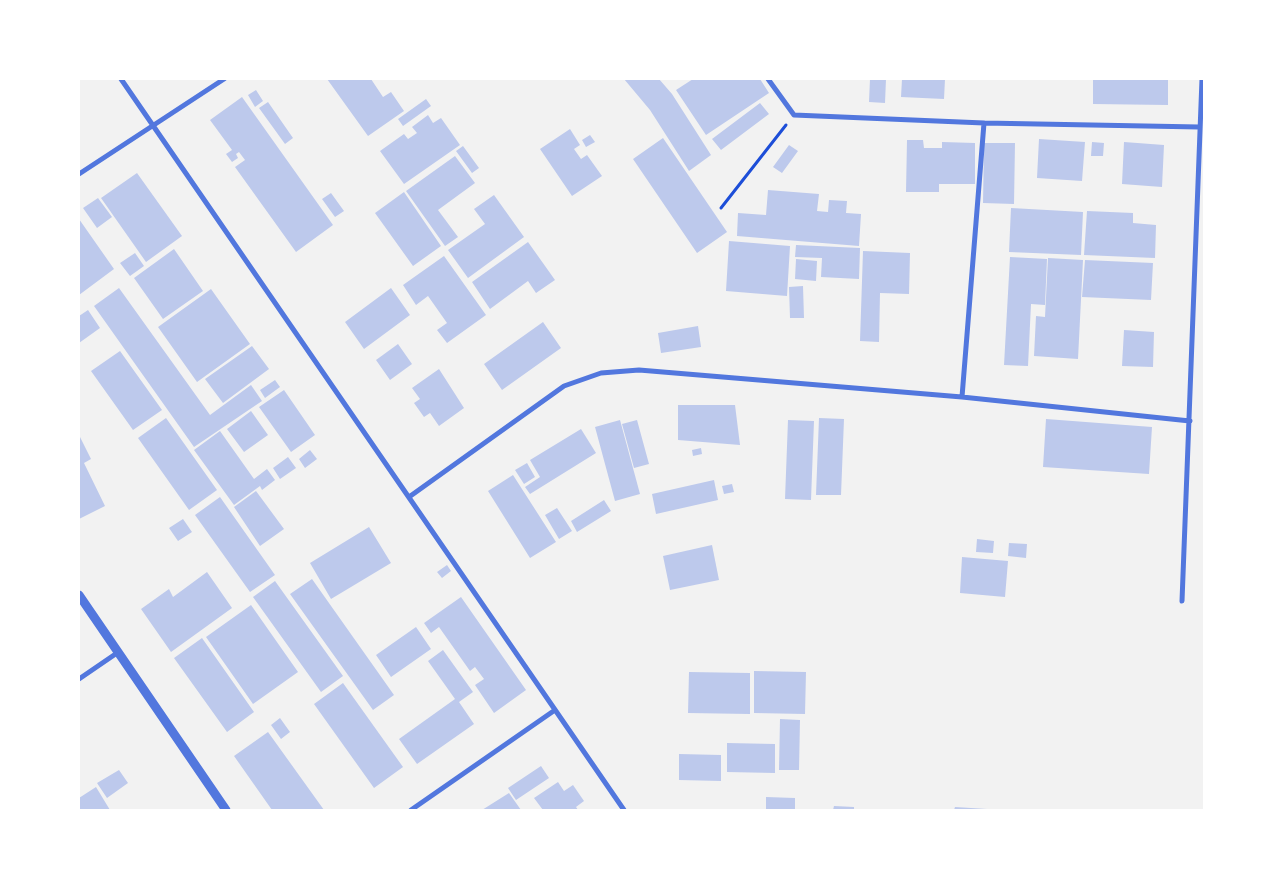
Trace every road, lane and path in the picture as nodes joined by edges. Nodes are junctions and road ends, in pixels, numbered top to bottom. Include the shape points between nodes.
1 (121, 79) edge
2 (224, 79) edge
3 (768, 79) edge
4 (1202, 79) edge
5 (794, 115) junction
6 (984, 123) junction
7 (153, 124) junction
8 (1199, 127) junction
9 (79, 174) edge
10 (721, 208) dead end
11 (962, 397) junction
12 (1190, 421) junction
13 (408, 497) junction
14 (79, 595) edge
15 (1182, 601) dead end
16 (117, 653) junction
17 (79, 679) edge
18 (555, 710) junction
19 (226, 810) edge
20 (411, 810) edge
21 (624, 810) edge

1 - 7 street
2 - 7 street
3 - 5 street
4 - 8 street
5 - 6 street
5 - 10 path
6 - 8 street
6 - 11 street
7 - 9 street
7 - 13 street
8 - 12 street
11 - 12 street
11 - 13 street via 639,370 601,373 564,386
12 - 15 street
13 - 18 street
14 - 16 street
16 - 17 street
16 - 19 street
18 - 20 street
18 - 21 street

